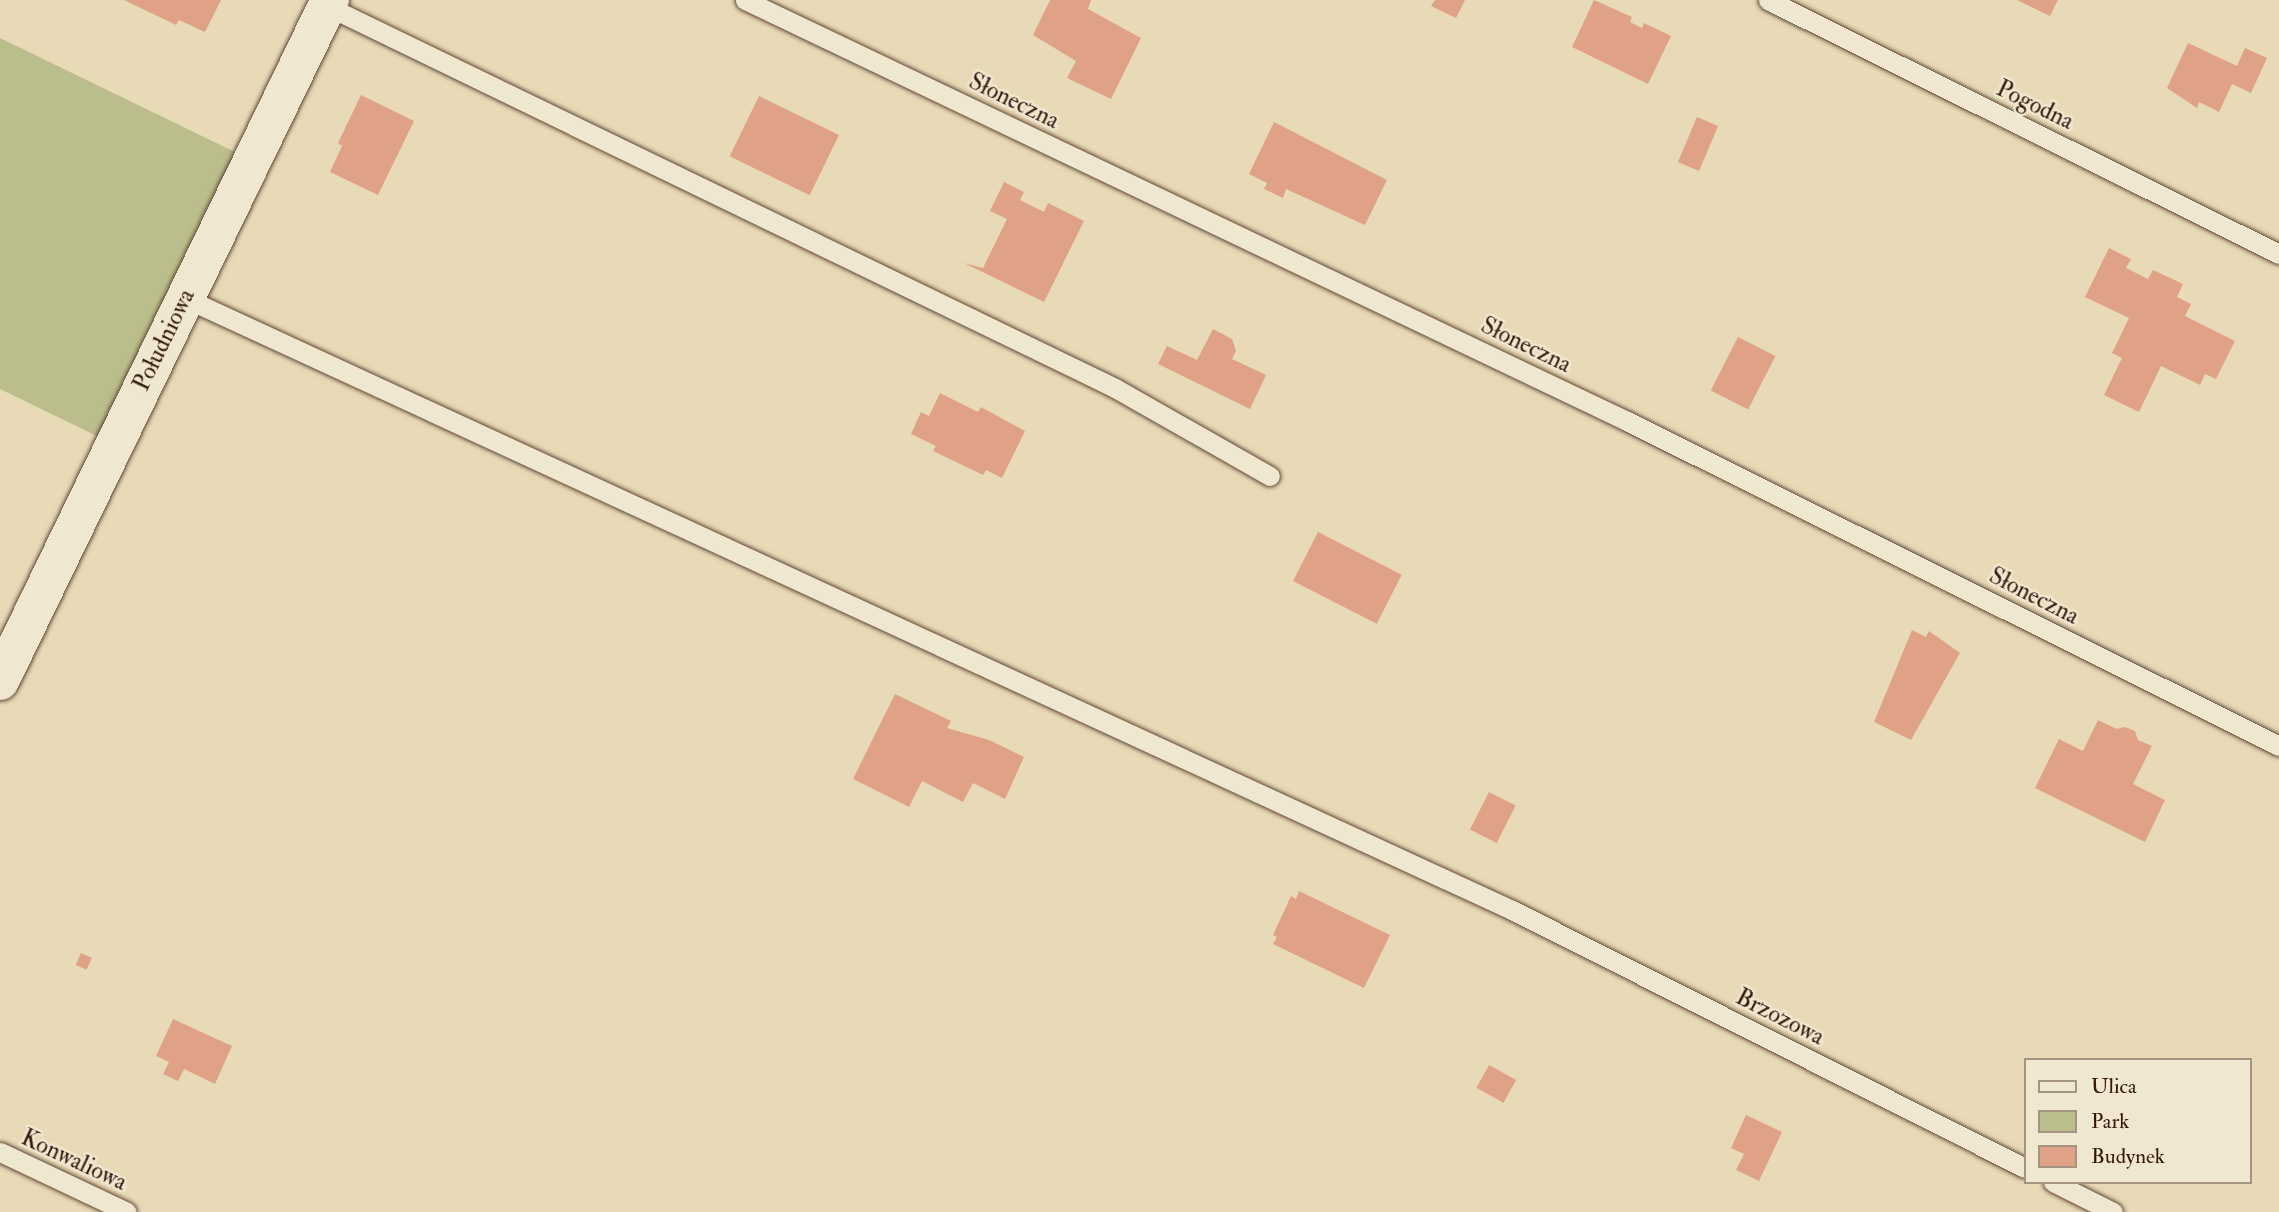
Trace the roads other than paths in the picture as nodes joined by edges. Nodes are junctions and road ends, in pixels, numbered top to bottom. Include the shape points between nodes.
1 (745, 0) edge
2 (1768, 0) edge
3 (328, 3) edge
4 (2279, 254) edge
5 (184, 298) junction
6 (1270, 476) dead end
7 (0, 681) edge
8 (2279, 746) edge
9 (0, 1152) edge
10 (2024, 1167) edge
11 (2057, 1184) edge
12 (127, 1212) edge
13 (2113, 1212) edge

1 - 8 lane, Słoneczna via 1627,421
2 - 4 lane, Pogodna
3 - 5 street, Południowa
3 - 6 lane via 1115,388
5 - 7 street, Południowa
5 - 10 lane, Brzozowa via 1512,910
9 - 12 lane, Konwaliowa
11 - 13 lane

